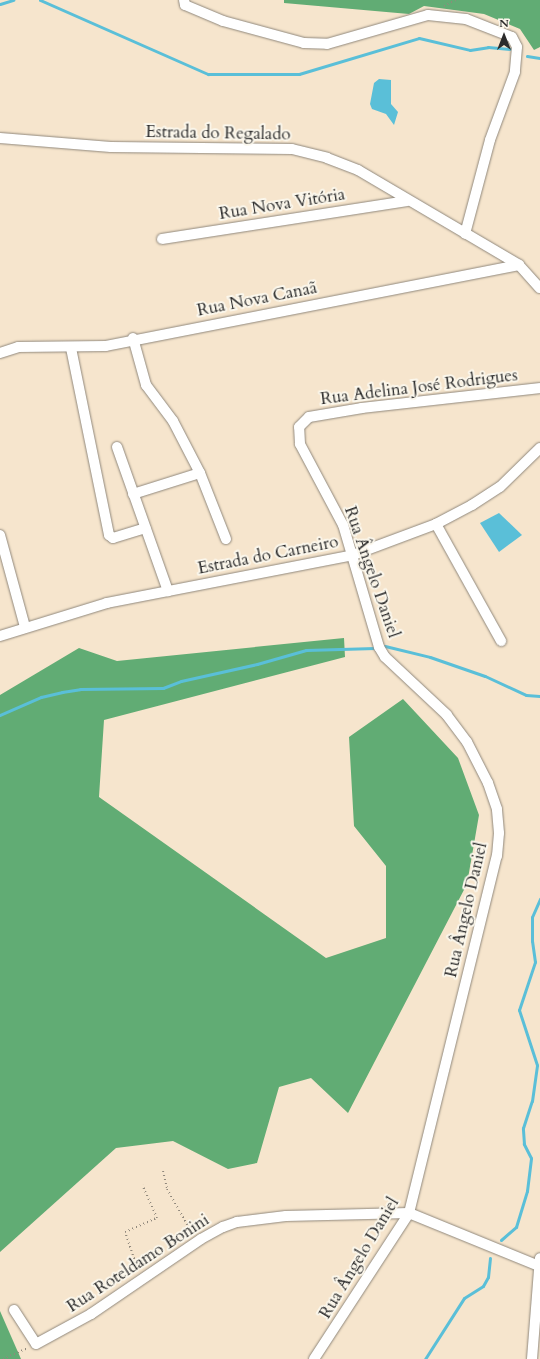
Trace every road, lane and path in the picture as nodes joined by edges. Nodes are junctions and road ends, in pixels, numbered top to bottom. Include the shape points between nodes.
1 (184, 0) edge
2 (0, 138) edge
3 (407, 201) junction
4 (465, 234) junction
5 (162, 239) dead end
6 (520, 265) junction
7 (540, 288) edge
8 (133, 338) junction
9 (71, 348) junction
10 (0, 353) edge
11 (540, 388) edge
12 (300, 444) joint
13 (117, 447) dead end
14 (540, 448) edge
15 (200, 472) junction
16 (133, 494) junction
17 (436, 524) junction
18 (146, 528) junction
19 (0, 535) edge
20 (226, 539) dead end
21 (353, 555) junction
22 (168, 591) junction
23 (25, 627) junction
24 (0, 636) edge
25 (501, 641) dead end
26 (163, 1171) dead end
27 (142, 1185) dead end
28 (409, 1213) junction
29 (197, 1241) junction
30 (539, 1262) edge
31 (141, 1279) junction
32 (14, 1310) dead end
33 (36, 1344) junction
34 (3, 1359) edge
35 (314, 1359) edge
36 (532, 1359) edge

1 - 4 street via 185,5 223,21 304,43 327,44 428,15 466,19 512,38 518,47 515,72 490,140
2 - 3 street, Estrada do Regalado via 111,147 292,149 327,158 358,170
3 - 4 street, Estrada do Regalado
3 - 5 street, Rua Nova Vitória
4 - 6 street, Estrada do Regalado
6 - 7 street, Estrada do Regalado
6 - 8 street, Rua Nova Canaã
8 - 9 street, Rua Nova Canaã via 101,346
8 - 15 street via 146,385 173,421
9 - 10 street, Rua Nova Canaã via 18,347
9 - 18 street via 108,534 113,538
11 - 12 street, Rua Adelina José Rodrigues via 462,395 309,417 299,427
12 - 21 street, Rua Ângelo Daniel via 343,525
13 - 16 street
14 - 17 street, Estrada do Carneiro via 500,487
15 - 16 street
15 - 20 street
16 - 18 street
17 - 21 street, Estrada do Carneiro
17 - 25 street
18 - 22 street
19 - 23 street
21 - 22 street, Estrada do Carneiro
21 - 28 street, Rua Ângelo Daniel via 379,647 385,657 447,715 467,742 488,783 497,810 499,833 497,856
22 - 23 street, Estrada do Carneiro via 107,603
23 - 24 street, Estrada do Carneiro
26 - 29 path via 166,1189
27 - 31 path via 157,1218 126,1232
28 - 29 street, Rua Roteldamo Bonini via 286,1216 250,1220 223,1227
28 - 30 street, Rua Roteldamo Bonini
28 - 35 street, Rua Ângelo Daniel via 326,1345
29 - 31 street, Rua Roteldamo Bonini
30 - 36 street
31 - 33 street, Rua Roteldamo Bonini via 78,1322
32 - 33 street
33 - 34 path

